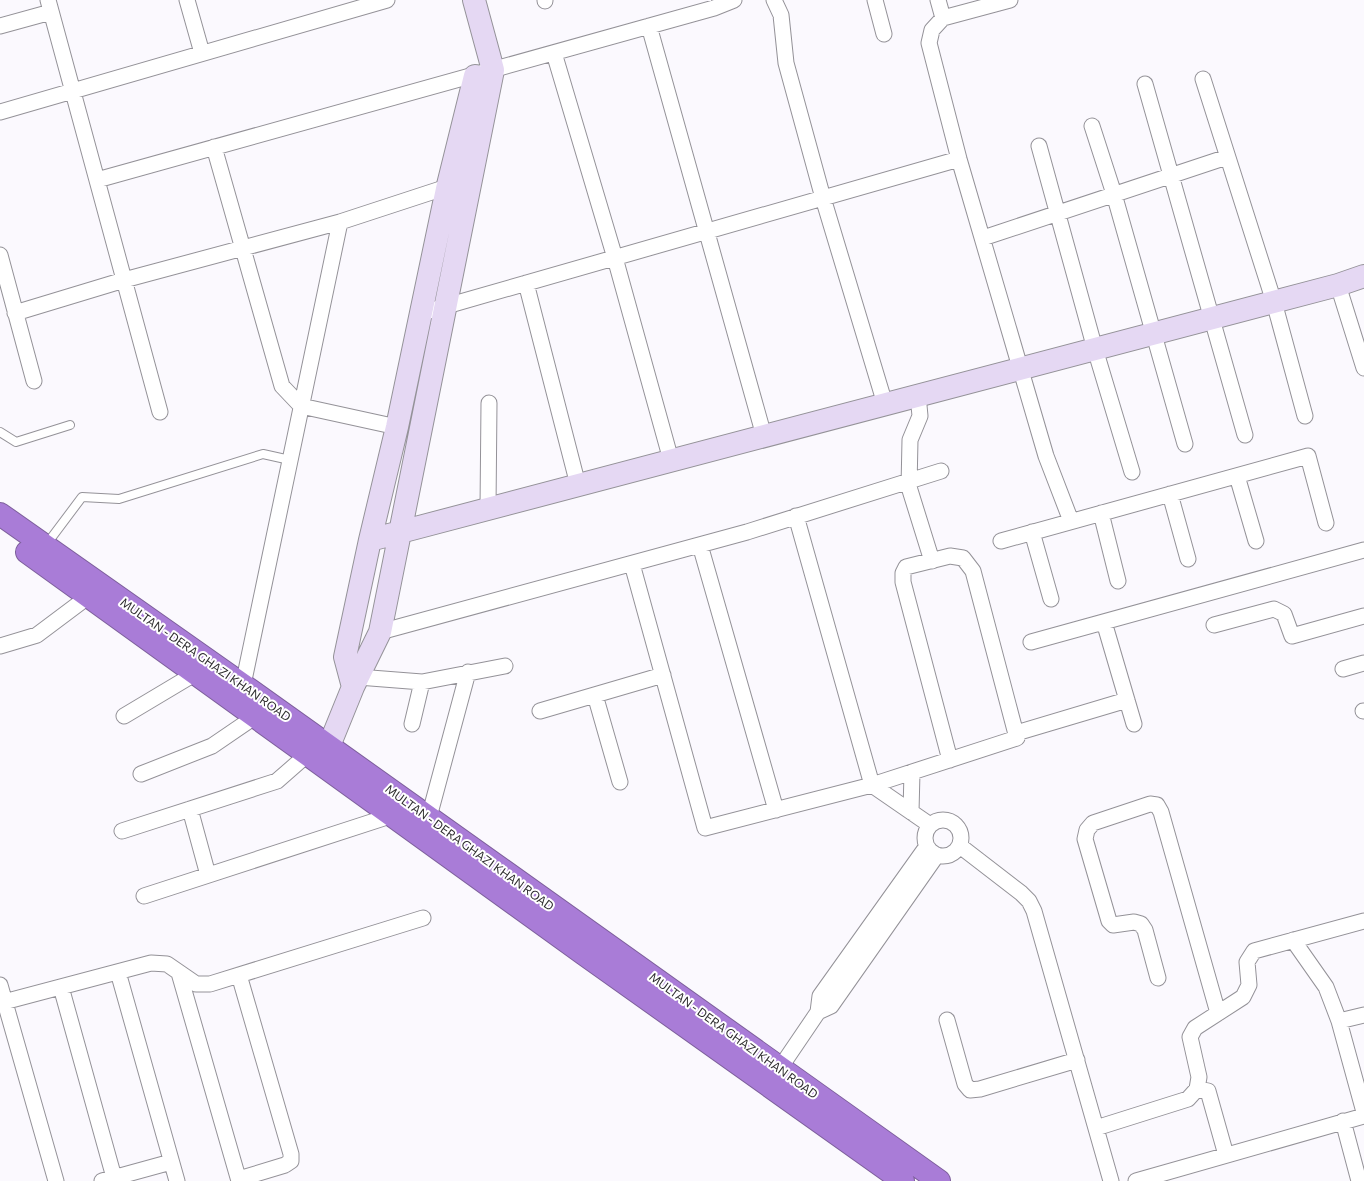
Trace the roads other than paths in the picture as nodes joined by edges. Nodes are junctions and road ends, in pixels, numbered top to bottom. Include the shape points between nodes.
1 (187, 0) edge
2 (387, 0) edge
3 (474, 0) edge
4 (734, 0) edge
5 (774, 0) edge
6 (875, 0) edge
7 (938, 0) edge
8 (1003, 1) edge
9 (49, 6) edge
10 (943, 18) junction
11 (0, 26) edge
12 (649, 26) junction
13 (884, 34) dead end
14 (202, 53) junction
15 (554, 53) junction
16 (484, 73) junction
17 (1203, 79) dead end
18 (1145, 84) dead end
19 (72, 90) junction
20 (0, 112) edge
21 (1092, 126) dead end
22 (1039, 146) dead end
23 (214, 147) junction
24 (1227, 157) junction
25 (959, 159) junction
26 (474, 174) junction
27 (1171, 175) junction
28 (97, 180) junction
29 (447, 189) junction
30 (1114, 194) junction
31 (822, 198) junction
32 (1057, 213) junction
33 (340, 222) junction
34 (707, 231) junction
35 (983, 238) junction
36 (242, 248) junction
37 (0, 255) edge
38 (615, 258) junction
39 (1364, 276) edge
40 (124, 280) junction
41 (526, 283) junction
42 (1338, 285) junction
43 (1274, 302) junction
44 (447, 306) junction
45 (15, 313) junction
46 (422, 313) junction
47 (1212, 318) junction
48 (1154, 333) junction
49 (1095, 349) junction
50 (1021, 368) junction
51 (1364, 368) edge
52 (34, 382) dead end
53 (918, 395) junction
54 (489, 403) dead end
55 (885, 404) junction
56 (301, 406) junction
57 (160, 412) dead end
58 (1305, 416) dead end
59 (70, 424) dead end
60 (397, 426) junction
61 (0, 432) edge
62 (1245, 435) dead end
63 (764, 436) junction
64 (1186, 444) dead end
65 (290, 460) junction
66 (671, 460) junction
67 (941, 471) dead end
68 (1132, 472) dead end
69 (1237, 476) junction
70 (910, 481) junction
71 (578, 485) junction
72 (1170, 494) junction
73 (488, 508) junction
74 (1101, 513) junction
75 (0, 514) edge
76 (796, 516) junction
77 (1071, 521) junction
78 (1326, 523) dead end
79 (0, 532) edge
80 (400, 532) junction
81 (1032, 532) junction
82 (370, 540) junction
83 (1001, 541) dead end
84 (1256, 541) dead end
85 (700, 545) junction
86 (45, 546) junction
87 (1364, 550) edge
88 (1188, 559) dead end
89 (932, 561) junction
90 (632, 564) junction
91 (1118, 581) dead end
92 (89, 596) junction
93 (1051, 599) dead end
94 (1364, 616) edge
95 (1104, 622) junction
96 (1214, 625) dead end
97 (380, 632) junction
98 (1031, 642) dead end
99 (0, 646) edge
100 (1364, 663) edge
101 (505, 666) dead end
102 (1343, 669) dead end
103 (468, 672) junction
104 (196, 673) junction
105 (663, 675) junction
106 (355, 682) junction
107 (422, 682) junction
108 (243, 684) junction
109 (595, 695) junction
110 (1126, 700) junction
111 (540, 711) dead end
112 (124, 716) dead end
113 (256, 716) junction
114 (412, 724) dead end
115 (1134, 724) dead end
116 (1016, 733) junction
117 (329, 746) junction
118 (309, 754) junction
119 (950, 760) junction
120 (912, 772) junction
121 (141, 774) dead end
122 (620, 782) dead end
123 (872, 785) junction
124 (190, 809) junction
125 (776, 810) junction
126 (911, 812) junction
127 (393, 815) junction
128 (429, 817) junction
129 (930, 825) junction
130 (122, 831) dead end
131 (960, 846) junction
132 (932, 851) junction
133 (208, 875) junction
134 (144, 896) dead end
135 (423, 918) dead end
136 (1364, 920) edge
137 (1293, 940) junction
138 (118, 972) junction
139 (179, 973) junction
140 (239, 975) junction
141 (1158, 978) dead end
142 (0, 985) edge
143 (61, 987) junction
144 (2, 1003) edge
145 (1218, 1013) junction
146 (1364, 1015) edge
147 (692, 1018) junction
148 (947, 1020) dead end
149 (1339, 1021) junction
150 (1077, 1060) junction
151 (780, 1068) junction
152 (1197, 1089) junction
153 (1364, 1112) edge
154 (1364, 1116) edge
155 (1342, 1121) junction
156 (1096, 1128) junction
157 (1226, 1155) junction
158 (171, 1162) junction
159 (110, 1180) edge
160 (239, 1180) edge
161 (56, 1181) edge
162 (177, 1181) edge
163 (903, 1181) edge
164 (939, 1181) edge
165 (1112, 1181) edge
166 (1136, 1181) edge
167 (1359, 1181) edge

1 - 14 street
2 - 14 street
3 - 16 street
4 - 12 street
5 - 31 street via 781,15 786,63
6 - 13 street
7 - 10 street
8 - 10 street
9 - 11 street
9 - 19 street
10 - 25 street via 932,30 929,43
12 - 15 street
12 - 34 street
14 - 19 street
15 - 16 street
15 - 38 street
16 - 23 street
16 - 26 street
16 - 29 street
17 - 24 street
18 - 27 street
19 - 20 street
19 - 28 street
21 - 30 street
22 - 32 street
23 - 28 street
23 - 36 street
24 - 27 street
24 - 43 street
25 - 31 street
25 - 35 street
26 - 29 street
26 - 44 street
27 - 30 street
27 - 47 street
28 - 40 street
29 - 33 street
29 - 46 street
30 - 32 street
30 - 48 street
31 - 34 street
31 - 55 street
32 - 35 street
32 - 49 street
33 - 36 street
33 - 56 street
34 - 38 street
34 - 63 street
35 - 50 street
36 - 40 street
36 - 56 street via 282,386
37 - 45 street
38 - 41 street
38 - 66 street
39 - 42 street
40 - 45 street
40 - 57 street
41 - 44 street
41 - 71 street
42 - 43 street
42 - 51 street
43 - 47 street
43 - 58 street
44 - 46 street
44 - 80 street
45 - 52 street
46 - 60 street
47 - 48 street
47 - 62 street
48 - 49 street
48 - 64 street
49 - 50 street
49 - 68 street
50 - 53 street
50 - 77 street via 1046,456
53 - 55 street
53 - 70 street via 920,416 910,440
54 - 73 street
55 - 63 street
56 - 60 street
56 - 65 street
59 - 61 lane via 16,442
60 - 82 street
63 - 66 street
65 - 86 lane via 263,454 119,499 82,497
65 - 108 street
66 - 71 street
67 - 70 street
69 - 72 street
69 - 78 street via 1308,456
69 - 84 street
70 - 76 street
70 - 89 street via 909,487
71 - 73 street
72 - 74 street
72 - 88 street
73 - 80 street
74 - 77 street
74 - 91 street
75 - 86 highway, MULTAN - DERA GHAZI KHAN ROAD
76 - 85 street
76 - 123 street
77 - 81 street
79 - 92 highway, MULTAN - DERA GHAZI KHAN ROAD
80 - 82 street
80 - 97 street
81 - 83 street
81 - 93 street
82 - 106 street via 345,656
85 - 90 street
85 - 125 street
86 - 108 highway, MULTAN - DERA GHAZI KHAN ROAD
87 - 95 street
89 - 116 street via 950,556 963,558 973,571
89 - 119 street via 906,567 903,582
90 - 97 street
90 - 105 street
92 - 99 street via 37,635
92 - 104 highway, MULTAN - DERA GHAZI KHAN ROAD
94 - 96 street via 1292,636 1284,614 1274,609
95 - 98 street
95 - 110 street
97 - 106 street
100 - 102 street
101 - 103 street
103 - 107 street
103 - 128 street
104 - 112 street
104 - 113 highway, MULTAN - DERA GHAZI KHAN ROAD
105 - 109 street
105 - 125 street via 705,828
106 - 107 street
106 - 117 street
107 - 114 street
108 - 117 highway, MULTAN - DERA GHAZI KHAN ROAD
109 - 111 street
109 - 122 street
110 - 115 street
110 - 116 street
113 - 118 highway, MULTAN - DERA GHAZI KHAN ROAD
113 - 121 street via 212,746
116 - 119 street via 1018,738
117 - 128 highway, MULTAN - DERA GHAZI KHAN ROAD
118 - 124 street via 277,781
118 - 127 highway, MULTAN - DERA GHAZI KHAN ROAD
119 - 120 street
120 - 123 street
120 - 126 street
123 - 125 street
123 - 126 street
124 - 130 street
124 - 133 street
126 - 129 street
127 - 133 street
127 - 147 highway, MULTAN - DERA GHAZI KHAN ROAD
128 - 147 highway, MULTAN - DERA GHAZI KHAN ROAD
129 - 131 street via 943,819 950,821 960,831
129 - 132 street via 925,839
131 - 132 street via 950,855
131 - 150 street via 1029,901
132 - 151 street via 831,1006 818,1012
133 - 134 street
135 - 140 street
136 - 137 street
137 - 145 street via 1254,951 1248,962 1249,985 1243,998
137 - 149 street via 1326,987
138 - 139 street via 150,963 167,964
138 - 143 street
138 - 158 street
139 - 140 street via 196,984 210,984
139 - 160 street
140 - 160 street via 291,1154 291,1161 285,1165
141 - 145 street via 1145,930 1140,924 1134,922 1113,925 1109,921 1085,839 1087,830 1093,824 1150,804 1157,805 1161,812
142 - 144 street
143 - 144 street
143 - 159 street
144 - 161 street
145 - 152 street via 1195,1028 1190,1037 1200,1077
146 - 149 street
147 - 151 highway, MULTAN - DERA GHAZI KHAN ROAD
147 - 163 highway, MULTAN - DERA GHAZI KHAN ROAD
148 - 150 street via 965,1084 970,1090
149 - 153 street
150 - 156 street
151 - 164 highway, MULTAN - DERA GHAZI KHAN ROAD
152 - 156 street via 1188,1099
152 - 157 street via 1208,1091
154 - 155 street
155 - 157 street
155 - 167 street
156 - 165 street
157 - 166 street
158 - 159 street
158 - 162 street

